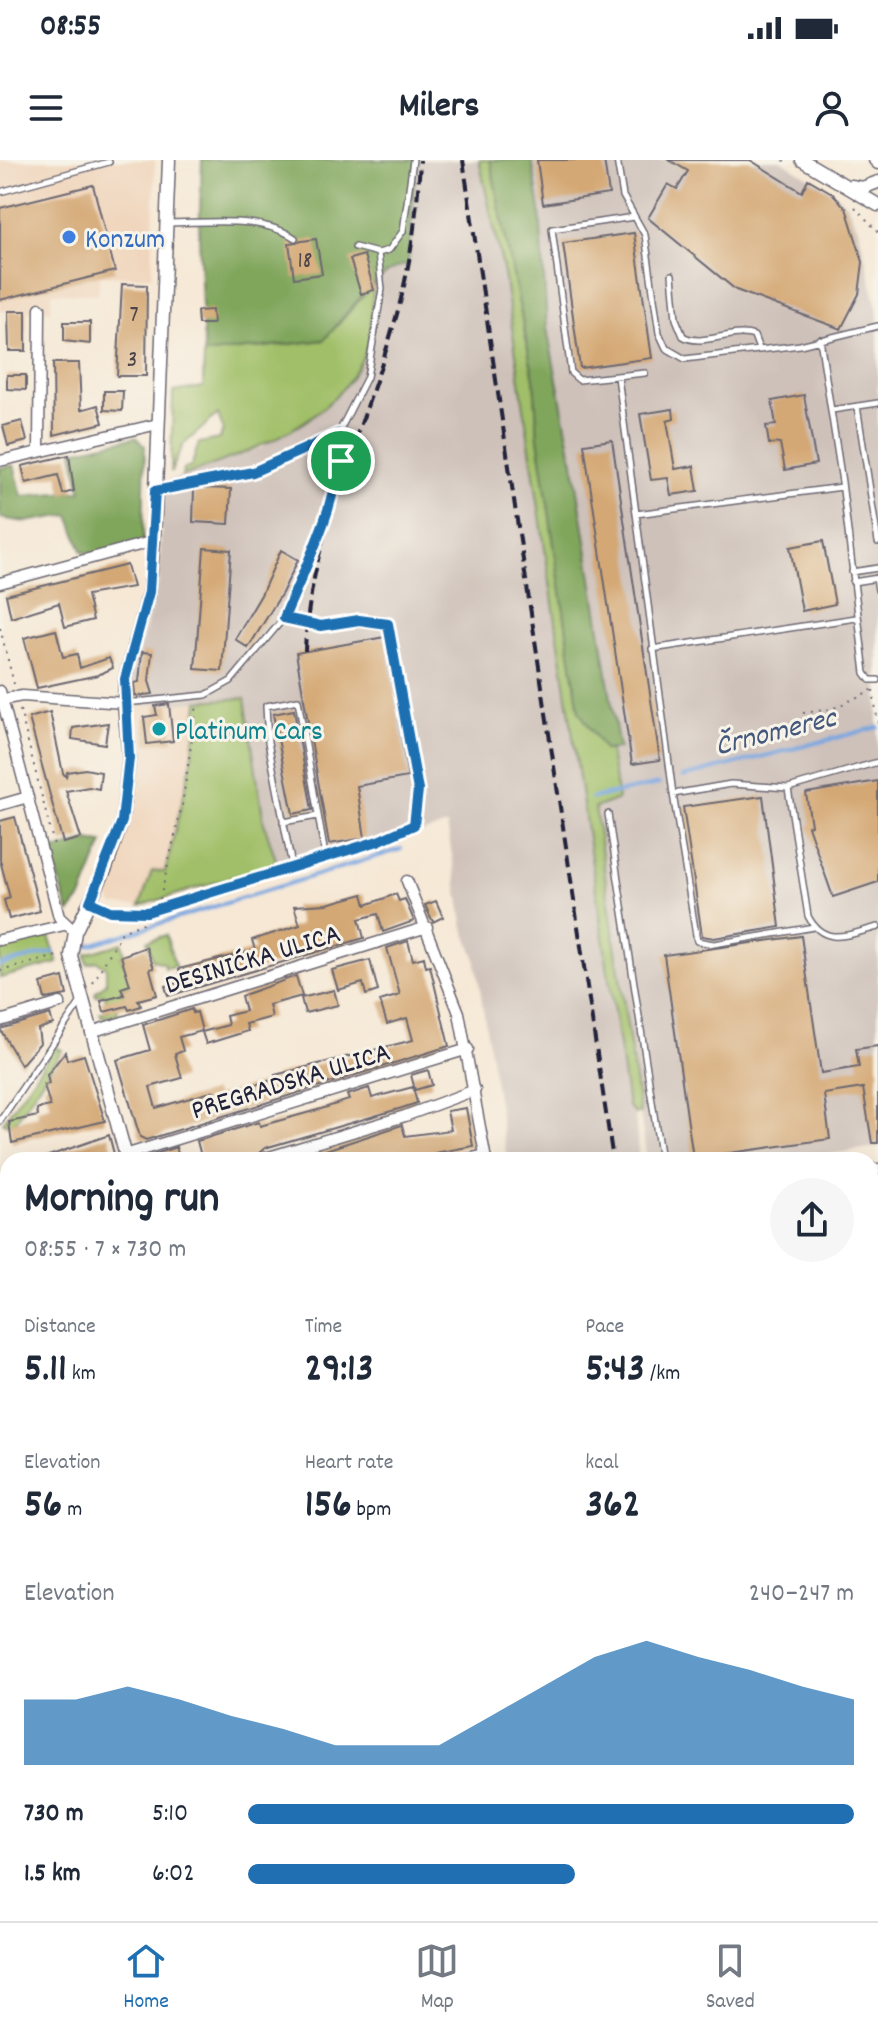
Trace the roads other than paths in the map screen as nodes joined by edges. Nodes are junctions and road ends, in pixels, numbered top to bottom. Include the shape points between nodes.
1 (169, 160) edge
2 (413, 160) edge
3 (617, 160) edge
4 (802, 160) edge
5 (109, 162) dead end
6 (878, 182) edge
7 (844, 184) junction
8 (0, 192) edge
9 (878, 205) edge
10 (634, 217) junction
11 (166, 223) junction
12 (295, 238) dead end
13 (355, 247) dead end
14 (378, 253) junction
15 (672, 275) dead end
16 (40, 308) dead end
17 (878, 326) edge
18 (820, 339) junction
19 (759, 349) junction
20 (645, 373) dead end
21 (618, 377) junction
22 (878, 403) edge
23 (857, 406) junction
24 (832, 410) junction
25 (158, 424) junction
26 (338, 434) junction
27 (39, 452) junction
28 (0, 461) edge
29 (842, 487) junction
30 (155, 491) junction
31 (636, 514) junction
32 (154, 541) junction
33 (878, 542) edge
34 (878, 568) edge
35 (852, 572) junction
36 (877, 578) edge
37 (853, 582) junction
38 (0, 583) edge
39 (878, 590) edge
40 (856, 618) junction
41 (321, 626) road end
42 (652, 649) junction
43 (877, 683) edge
44 (1, 697) edge
45 (124, 703) junction
46 (878, 762) edge
47 (788, 788) junction
48 (673, 794) junction
49 (28, 797) junction
50 (0, 805) edge
51 (608, 814) dead end
52 (318, 816) junction
53 (283, 822) junction
54 (325, 855) junction
55 (292, 866) junction
56 (407, 881) dead end
57 (90, 902) junction
58 (64, 925) junction
59 (427, 927) junction
60 (814, 927) junction
61 (878, 927) edge
62 (75, 932) junction
63 (0, 940) edge
64 (82, 1000) junction
65 (60, 1003) dead end
66 (0, 1021) edge
67 (91, 1032) junction
68 (468, 1049) junction
69 (475, 1090) junction
70 (0, 1121) edge
71 (125, 1152) edge
72 (142, 1152) edge
73 (286, 1152) edge
74 (485, 1152) edge
75 (660, 1152) edge

1 - 11 street
2 - 14 lane via 403,231 389,250
3 - 10 lane via 623,196
4 - 7 street
5 - 8 lane
6 - 7 street via 862,188
7 - 9 street
10 - 19 lane via 645,235 659,333 666,348 685,359
10 - 21 lane via 552,229 571,373 579,380
11 - 12 lane via 240,223 280,228
11 - 25 street
13 - 14 lane
14 - 26 lane via 382,289 372,354 357,403
15 - 19 lane via 683,336 694,340 741,333 754,336
16 - 27 street
17 - 18 lane
18 - 19 lane
18 - 24 lane
20 - 21 lane
21 - 31 lane
22 - 23 lane
23 - 24 lane
23 - 33 lane
24 - 29 lane
25 - 27 street
25 - 30 street
26 - 30 lane via 253,472
26 - 45 lane via 341,461 328,507 284,618 231,681 198,696
27 - 28 street
29 - 31 lane
29 - 35 lane
30 - 32 street
31 - 42 lane
32 - 38 street
32 - 45 street via 149,592 125,679
34 - 35 lane
35 - 37 lane
36 - 37 lane
36 - 39 lane
37 - 40 lane
40 - 42 lane
40 - 43 lane via 865,673
41 - 54 lane via 359,620 388,624 418,790 414,825
42 - 48 lane
44 - 45 street
44 - 49 street
45 - 57 street via 129,758 122,821
46 - 47 lane
47 - 48 lane via 731,784
47 - 60 lane
48 - 60 lane via 697,941 714,944
49 - 50 street
49 - 58 street
51 - 75 lane
52 - 53 lane
52 - 53 lane via 298,700 266,706
52 - 54 lane
53 - 55 lane
54 - 55 lane
55 - 57 lane via 147,912 110,911
56 - 59 street
57 - 62 street
58 - 62 street
58 - 63 street
59 - 67 street, DESINIĆKA ULICA
59 - 68 street
60 - 61 lane via 839,938
62 - 64 street via 71,963
64 - 67 street
64 - 70 lane
65 - 66 street
67 - 71 street
68 - 69 street
68 - 72 street, PREGRADSKA ULICA
69 - 73 street
69 - 74 street

